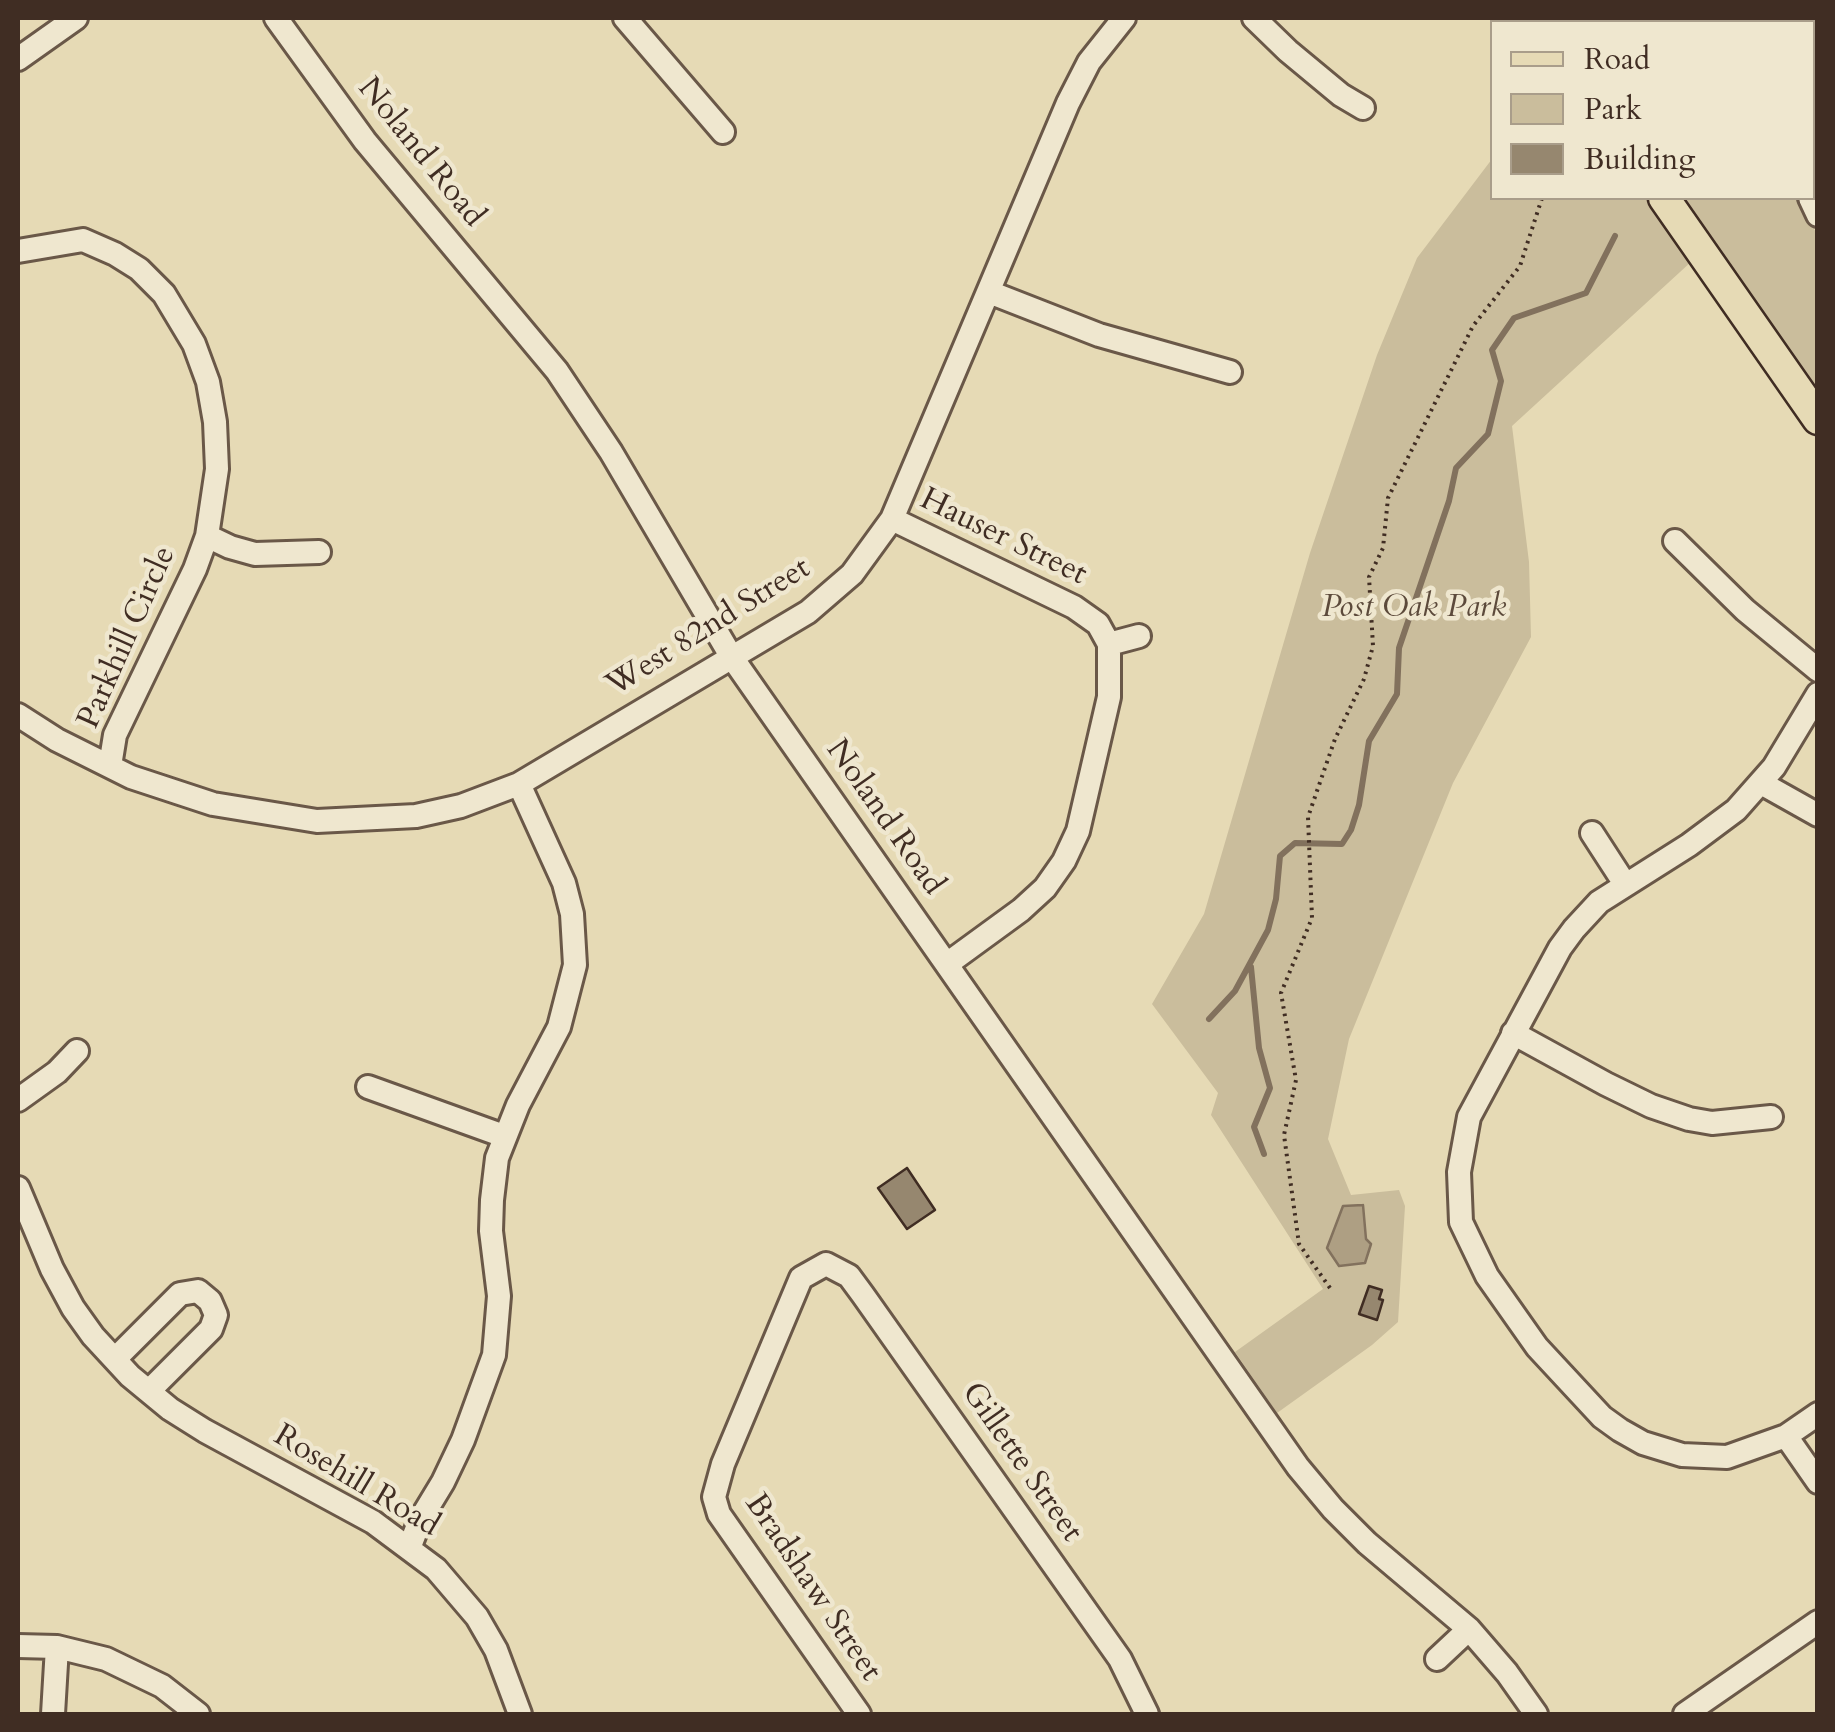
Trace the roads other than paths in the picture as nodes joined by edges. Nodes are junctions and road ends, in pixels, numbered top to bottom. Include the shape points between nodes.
1 (76, 18) edge
2 (276, 18) edge
3 (625, 18) edge
4 (1124, 18) edge
5 (1254, 18) edge
6 (18, 59) edge
7 (1363, 108) dead end
8 (723, 132) dead end
9 (1665, 200) edge
10 (18, 251) edge
11 (989, 292) junction
12 (1230, 372) dead end
13 (1818, 419) edge
14 (892, 519) junction
15 (207, 536) junction
16 (1675, 540) dead end
17 (319, 552) dead end
18 (1139, 636) dead end
19 (1109, 644) junction
20 (731, 656) junction
21 (1818, 670) edge
22 (1818, 694) edge
23 (18, 715) edge
24 (110, 766) junction
25 (1761, 783) junction
26 (519, 784) junction
27 (1818, 815) edge
28 (1592, 833) dead end
29 (1625, 884) junction
30 (947, 964) junction
31 (1514, 1034) junction
32 (77, 1051) dead end
33 (368, 1087) dead end
34 (18, 1100) edge
35 (1771, 1116) dead end
36 (504, 1136) junction
37 (18, 1188) edge
38 (826, 1264) joint
39 (115, 1359) junction
40 (149, 1392) junction
41 (1818, 1414) edge
42 (1786, 1436) junction
43 (1818, 1482) edge
44 (410, 1546) junction
45 (1818, 1622) edge
46 (1469, 1630) junction
47 (18, 1646) edge
48 (58, 1647) junction
49 (1436, 1660) dead end
50 (53, 1714) edge
51 (198, 1714) edge
52 (520, 1714) edge
53 (859, 1714) edge
54 (1147, 1714) edge
55 (1536, 1714) edge
56 (1685, 1714) edge

1 - 6 street
2 - 20 street, Noland Road via 365,141 557,371
3 - 8 street
4 - 11 street, West 82nd Street via 1078,81
5 - 7 street
9 - 13 main road
10 - 15 street, Parkhill Circle via 85,230 152,281 174,308 194,344 216,422
11 - 12 street via 1100,335
11 - 14 street, West 82nd Street
14 - 19 street, Hauser Street via 1074,607 1098,624
14 - 20 street, West 82nd Street via 852,574 808,612
15 - 17 street, Parkhill Circle via 255,554
15 - 24 street, Parkhill Circle via 115,735
16 - 21 street
18 - 19 street
19 - 30 street via 1109,698 1078,832 1064,861 1045,888
20 - 26 street, West 82nd Street
20 - 30 street, Noland Road
22 - 25 street
23 - 24 street, West 82nd Street
24 - 26 street, West 82nd Street via 214,804 317,820 416,816
25 - 27 street
25 - 29 street via 1711,830
26 - 36 street via 564,884 575,965 560,1027
28 - 29 street
29 - 31 street via 1574,929
30 - 46 street, Noland Road via 1298,1467 1367,1543
31 - 35 street via 1689,1119
31 - 42 street via 1470,1117 1458,1172 1461,1222 1521,1327 1602,1416 1643,1443 1682,1456 1727,1458
32 - 34 street
33 - 36 street
36 - 44 street via 492,1200 499,1296 494,1355 463,1440
37 - 39 street, Rosehill Road via 74,1308
38 - 53 street, Bradshaw Street via 801,1278 714,1497 719,1514
38 - 54 street, Gillette Street via 864,1295 1120,1659
39 - 40 street, Rosehill Road
39 - 40 street via 180,1294 198,1292 210,1301 216,1315 211,1328
40 - 44 street, Rosehill Road via 205,1431
41 - 42 street
42 - 43 street
44 - 52 street, Rosehill Road via 477,1617
45 - 56 street
46 - 49 street
46 - 55 street, Noland Road
47 - 48 street
48 - 50 street
48 - 51 street via 138,1672

